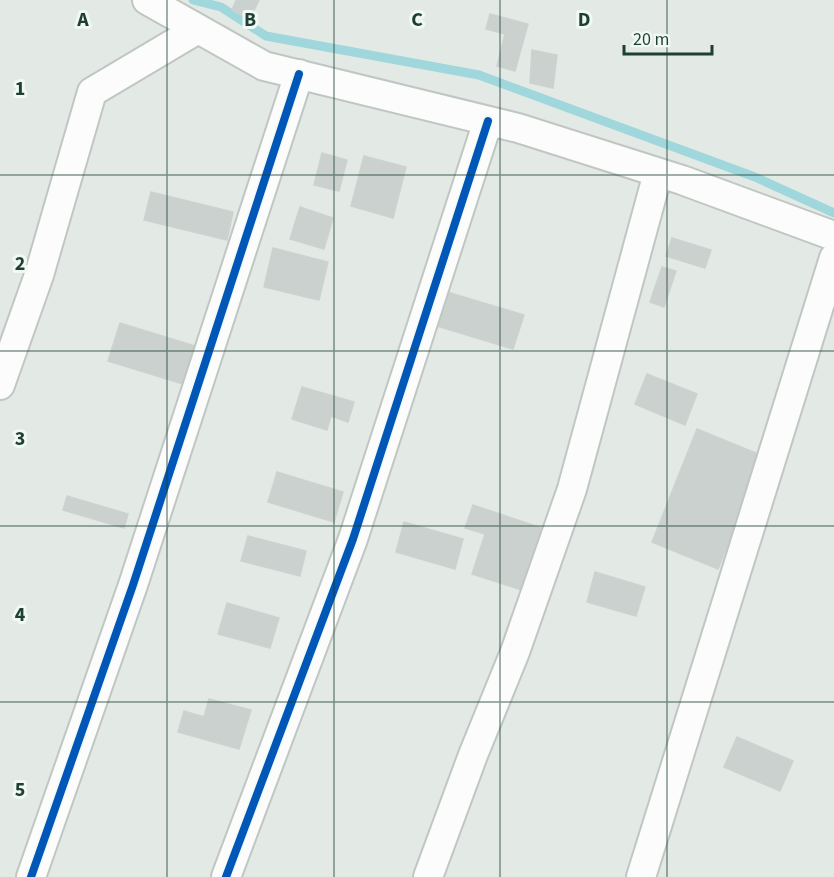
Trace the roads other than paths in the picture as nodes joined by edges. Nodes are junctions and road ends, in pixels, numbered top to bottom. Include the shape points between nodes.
1 (147, 0) edge
2 (198, 28) junction
3 (299, 74) junction
4 (488, 121) junction
5 (658, 173) junction
6 (834, 236) edge
7 (834, 258) edge
8 (0, 385) edge
9 (31, 877) edge
10 (226, 877) edge
11 (428, 877) edge
12 (640, 877) edge

1 - 2 street
2 - 3 street via 264,66
2 - 8 street via 93,92 39,275
3 - 4 street
3 - 9 street via 134,585
4 - 5 street
4 - 10 street via 353,539
5 - 6 street
5 - 11 street via 572,489 516,652
7 - 12 street

